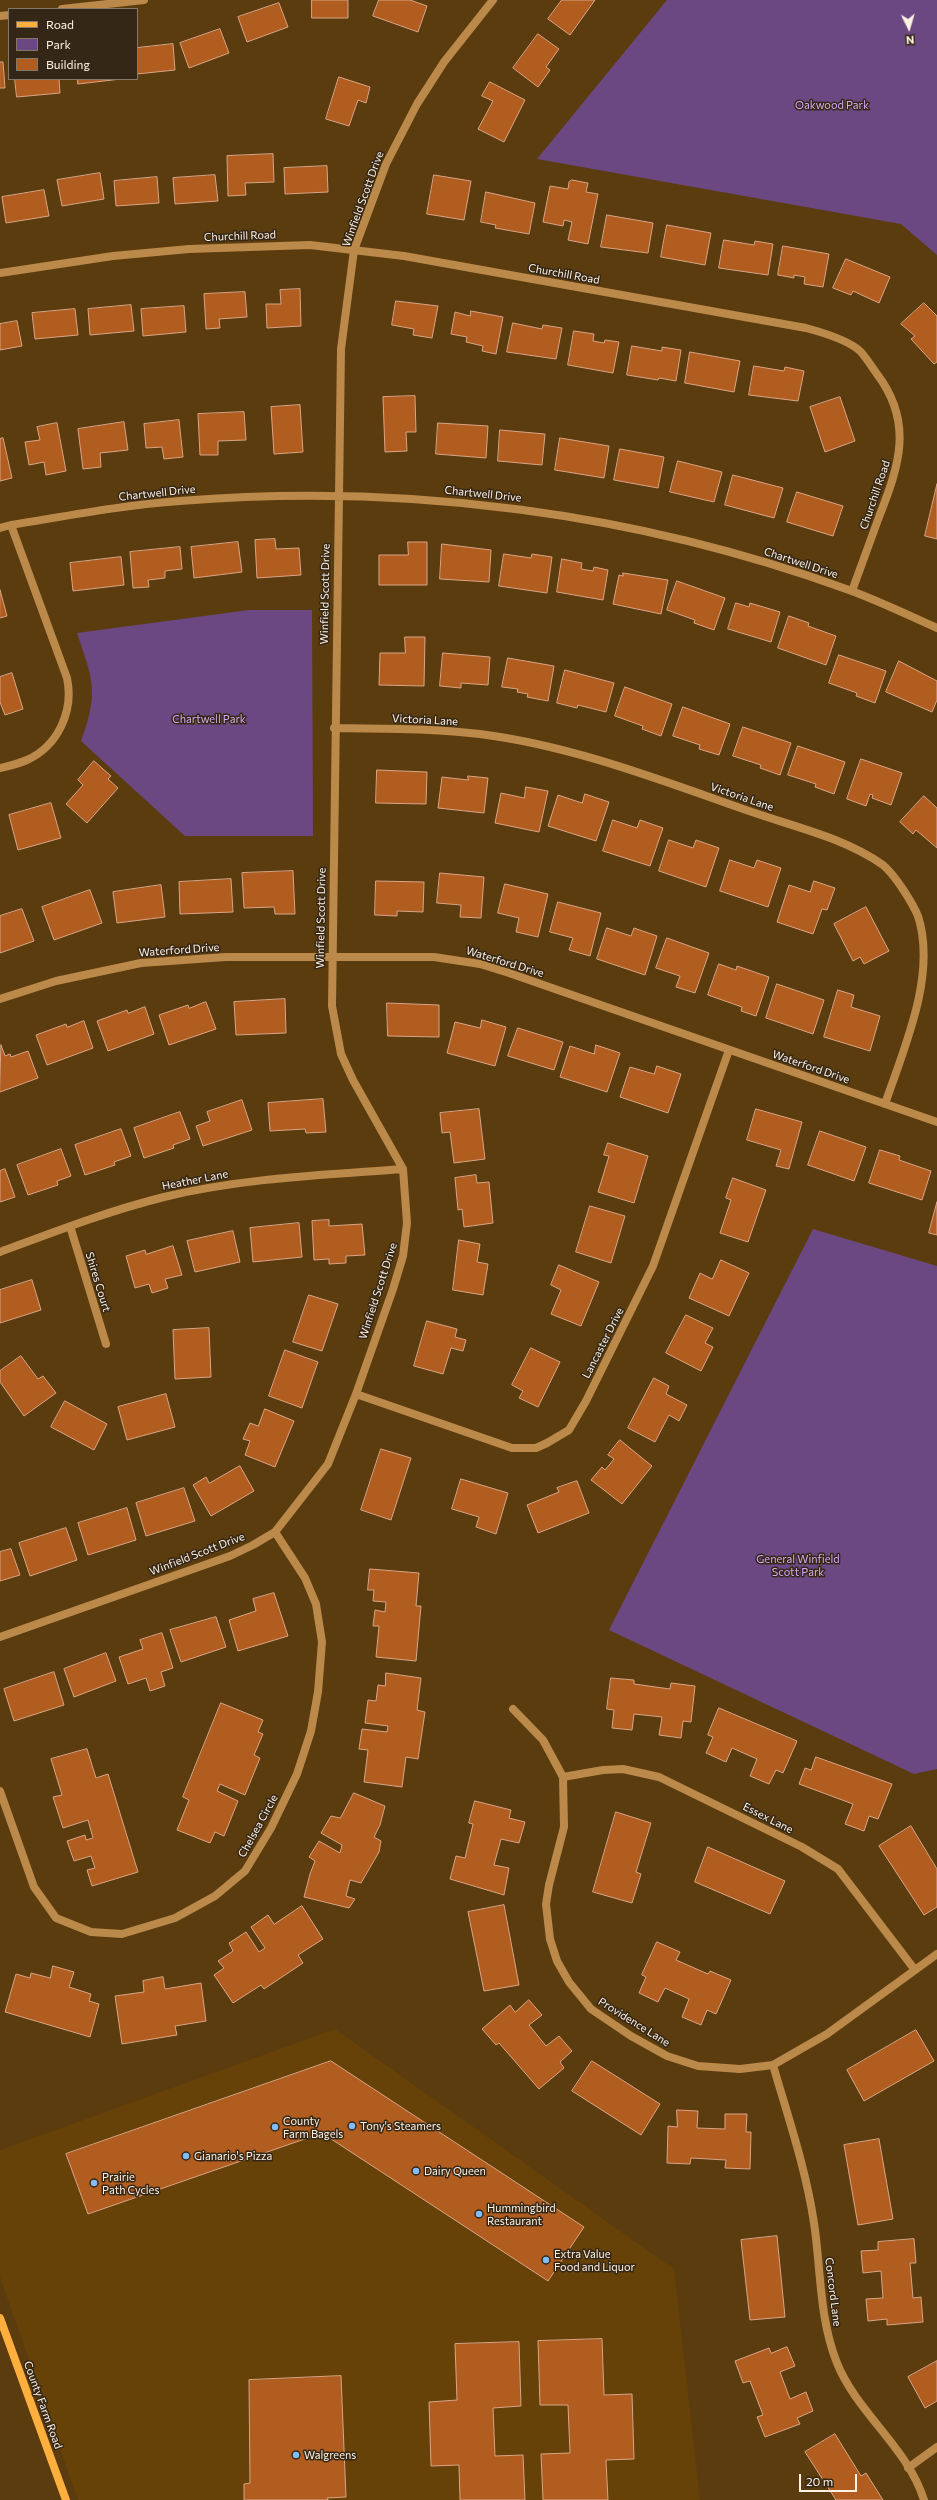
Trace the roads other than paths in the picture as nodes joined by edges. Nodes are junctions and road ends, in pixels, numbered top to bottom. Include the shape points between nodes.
1 (144, 0) edge
2 (493, 0) edge
3 (71, 8) edge
4 (354, 250) junction
5 (0, 273) edge
6 (338, 496) junction
7 (11, 526) junction
8 (0, 528) edge
9 (852, 591) junction
10 (937, 628) edge
11 (334, 728) junction
12 (0, 768) edge
13 (332, 958) junction
14 (0, 999) edge
15 (729, 1050) junction
16 (884, 1104) junction
17 (937, 1122) edge
18 (403, 1169) junction
19 (70, 1226) junction
20 (0, 1252) edge
21 (106, 1344) dead end
22 (356, 1394) junction
23 (275, 1532) junction
24 (0, 1637) edge
25 (514, 1709) dead end
26 (563, 1777) junction
27 (0, 1791) edge
28 (937, 1954) edge
29 (915, 1970) junction
30 (773, 2064) junction
31 (0, 2318) edge
32 (937, 2447) edge
33 (908, 2468) junction
34 (66, 2500) edge
35 (924, 2500) edge

1 - 3 street
2 - 4 street, Winfield Scott Drive via 444,62 413,110 386,164
4 - 5 street, Churchill Road via 310,245 189,249 113,256
4 - 6 street, Winfield Scott Drive via 341,349
4 - 9 street, Churchill Road via 404,256 806,328 826,334 860,351 894,402 901,445 895,476
6 - 7 street, Chartwell Drive via 239,497 178,501 111,509
6 - 9 street, Chartwell Drive via 428,499 490,505 615,524 732,552
6 - 11 street, Winfield Scott Drive
7 - 8 street, Chartwell Drive
7 - 12 street via 67,678 69,699 62,726 50,743 27,760
9 - 10 street, Chartwell Drive
11 - 13 street, Winfield Scott Drive
11 - 16 street, Victoria Lane via 479,734 570,751 834,840 884,866 908,898 918,917 924,936 926,961 922,997
13 - 14 street, Waterford Drive via 226,957 142,963 56,980
13 - 15 street, Waterford Drive via 434,957 480,964
13 - 18 street, Winfield Scott Drive via 332,1006 341,1054
15 - 16 street, Waterford Drive
15 - 22 street, Lancaster Drive via 653,1266 569,1430 536,1448 512,1448
16 - 17 street, Waterford Drive
18 - 19 street, Heather Lane via 227,1185 166,1196
18 - 22 street, Winfield Scott Drive via 407,1223 403,1256
19 - 20 street, Heather Lane
19 - 21 street, Shires Court
22 - 23 street, Winfield Scott Drive via 328,1464
23 - 24 street, Winfield Scott Drive via 230,1556
23 - 27 street, Chelsea Circle via 305,1578 316,1604 322,1642 318,1692 311,1731 297,1774 271,1828 245,1871 215,1896 175,1918 122,1934 91,1932 56,1918 34,1886
25 - 26 street, Providence Lane via 543,1740
26 - 29 street, Essex Lane via 623,1769 659,1777 802,1847 838,1869
26 - 30 street, Providence Lane via 564,1827 549,1885 547,1921 557,1961 569,1982 591,2009 667,2056 716,2069 740,2069
28 - 29 street, Providence Lane
29 - 30 street, Providence Lane via 827,2034
30 - 33 street, Concord Lane via 809,2194 824,2319 830,2344 845,2380
31 - 34 main road, County Farm Road
32 - 33 street
33 - 35 street, Concord Lane

